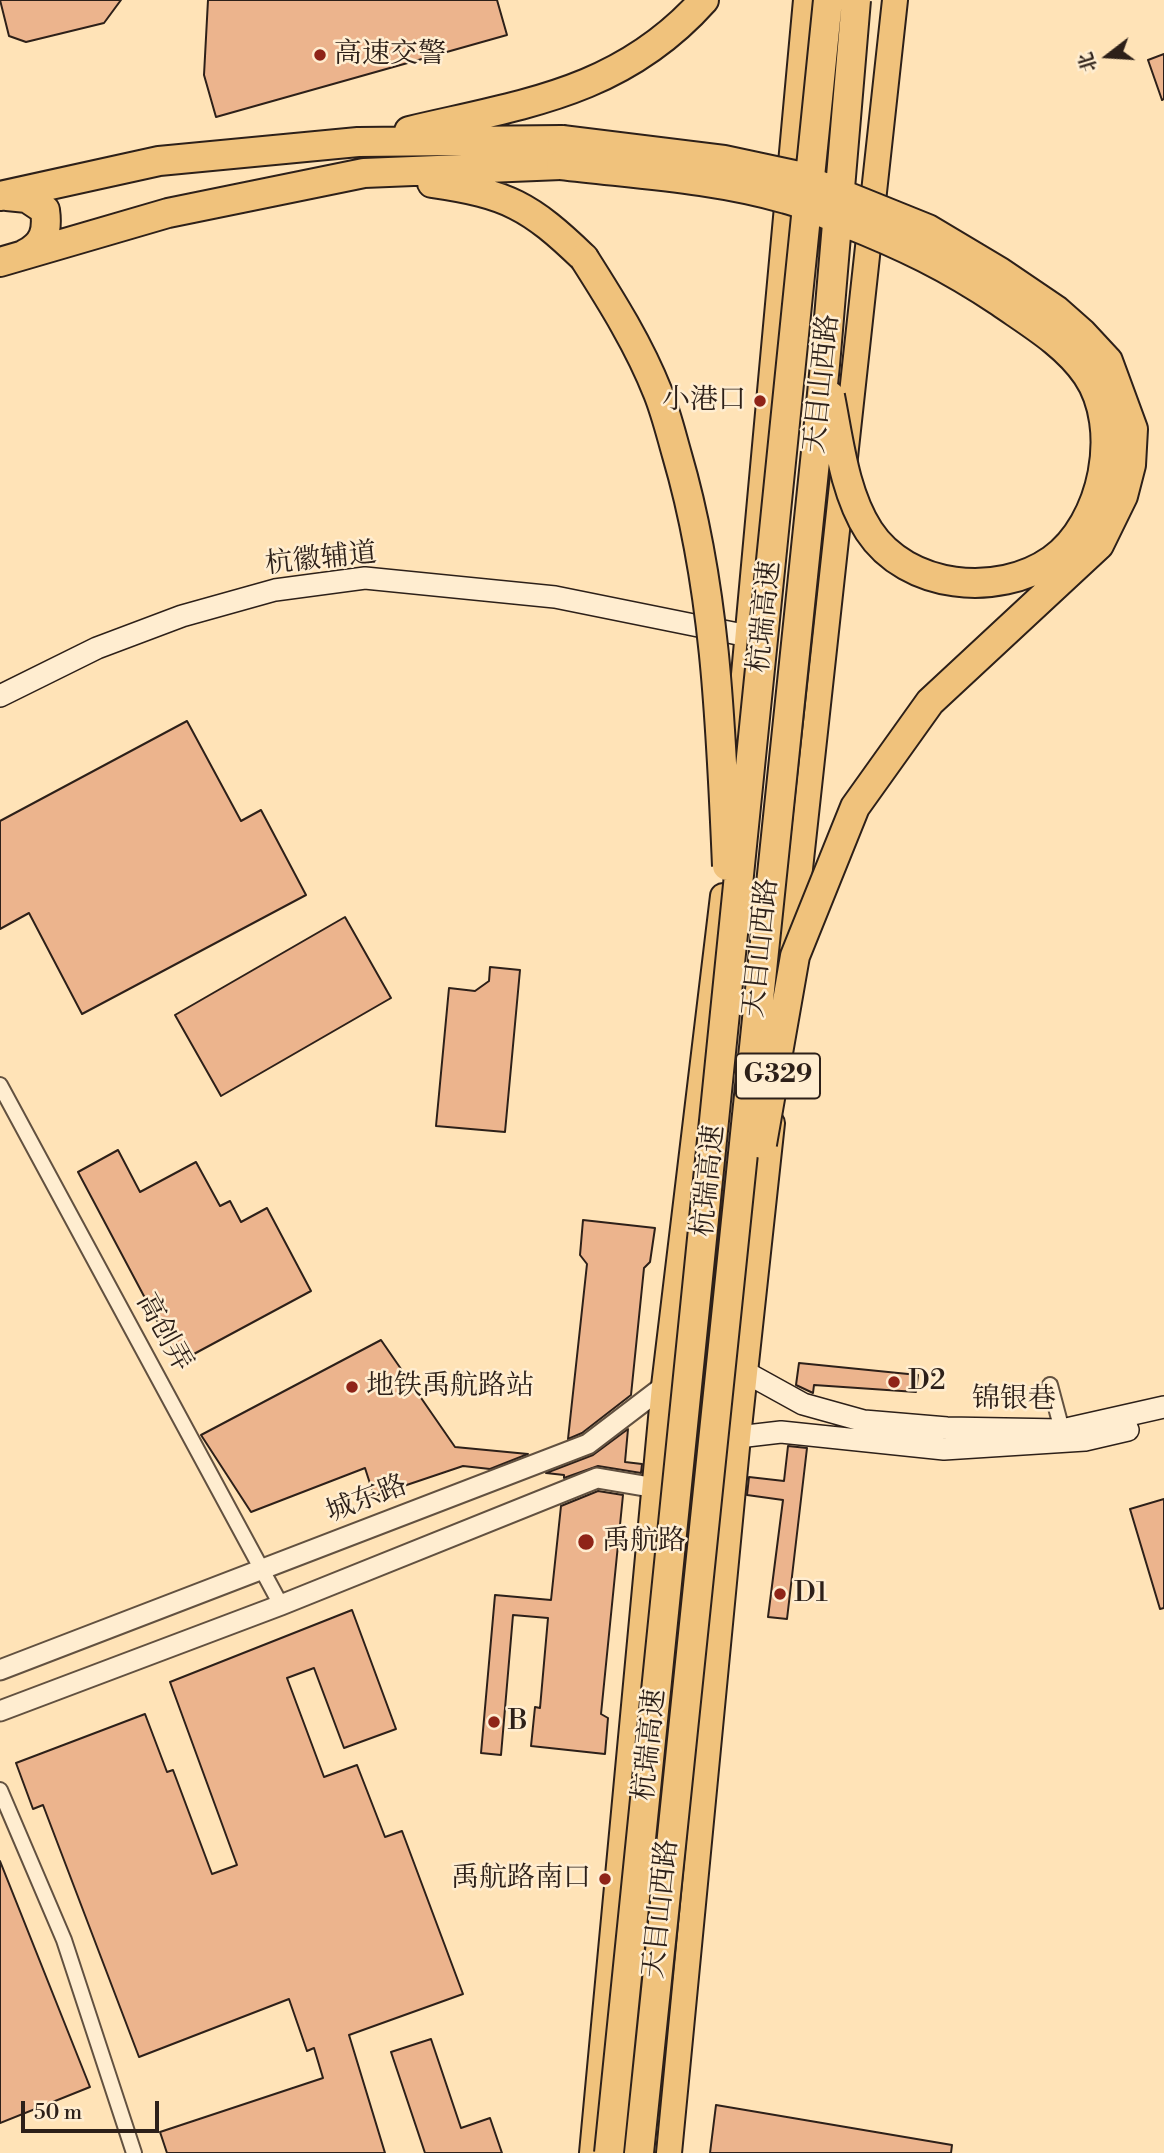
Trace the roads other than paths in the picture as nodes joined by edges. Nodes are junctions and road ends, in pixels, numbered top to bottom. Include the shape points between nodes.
1 (704, 0) edge
2 (806, 0) edge
3 (828, 0) edge
4 (856, 0) edge
5 (895, 0) edge
6 (358, 142) junction
7 (562, 153) junction
8 (364, 173) junction
9 (2, 196) edge
10 (9, 259) edge
11 (825, 365) junction
12 (748, 636) junction
13 (0, 696) edge
14 (731, 971) junction
15 (0, 1086) edge
16 (734, 1368) junction
17 (1050, 1385) dead end
18 (664, 1386) junction
19 (1164, 1408) edge
20 (1164, 1421) edge
21 (1062, 1430) junction
22 (738, 1437) junction
23 (1085, 1440) junction
24 (656, 1488) junction
25 (262, 1571) junction
26 (281, 1605) junction
27 (0, 1670) edge
28 (0, 1711) edge
29 (0, 1790) edge
30 (134, 2153) edge
31 (592, 2153) edge
32 (609, 2153) edge
33 (639, 2153) edge
34 (669, 2153) edge

1 - 6 highway via 680,27 600,80 528,103
2 - 12 highway, 天目山西路 / G329
3 - 14 highway, 杭瑞高速, bridge
4 - 11 highway, 杭瑞高速, bridge
5 - 16 highway, 天目山西路 / G329
6 - 7 highway
6 - 9 highway via 159,161
7 - 8 highway
7 - 11 highway, bridge via 787,199 917,251 1041,330 1087,375 1101,402 1108,431 1099,488 1079,530 1053,560 1001,583 939,578 884,550 855,507
7 - 16 highway, bridge via 724,160 794,175 928,229 1056,310 1082,333 1108,361 1133,429 1123,496 1099,545 930,702 855,807 795,956
8 - 10 highway via 168,213
8 - 14 highway, bridge via 463,187 510,199 549,225 584,258 625,322 659,395 686,487 718,685
9 - 10 highway via 27,198 45,210 47,229 37,247
11 - 16 highway, 杭瑞高速, bridge
12 - 13 main road, 杭徽辅道 via 555,597 365,578 275,590 182,616 97,648
12 - 18 highway, 天目山西路 / G329 via 726,875
14 - 32 highway, 杭瑞高速, bridge
15 - 25 street, 高创弄
16 - 18 street, 城东路
16 - 21 main road, 锦银巷 via 803,1404 864,1421
16 - 22 highway, 天目山西路 / G329
16 - 33 highway, 杭瑞高速, bridge
17 - 21 street
18 - 24 highway, 天目山西路 / G329
18 - 25 street, 城东路 via 588,1444
19 - 21 main road, 锦银巷
20 - 23 main road, 锦银巷
21 - 23 street
22 - 23 main road, 锦银巷 via 780,1432 944,1448
22 - 24 street
22 - 34 highway, 天目山西路 / G329
24 - 26 street via 597,1478
24 - 31 highway, 天目山西路 / G329
25 - 26 street, 高创弄
25 - 27 street, 城东路
26 - 28 street
29 - 30 street via 64,1940

